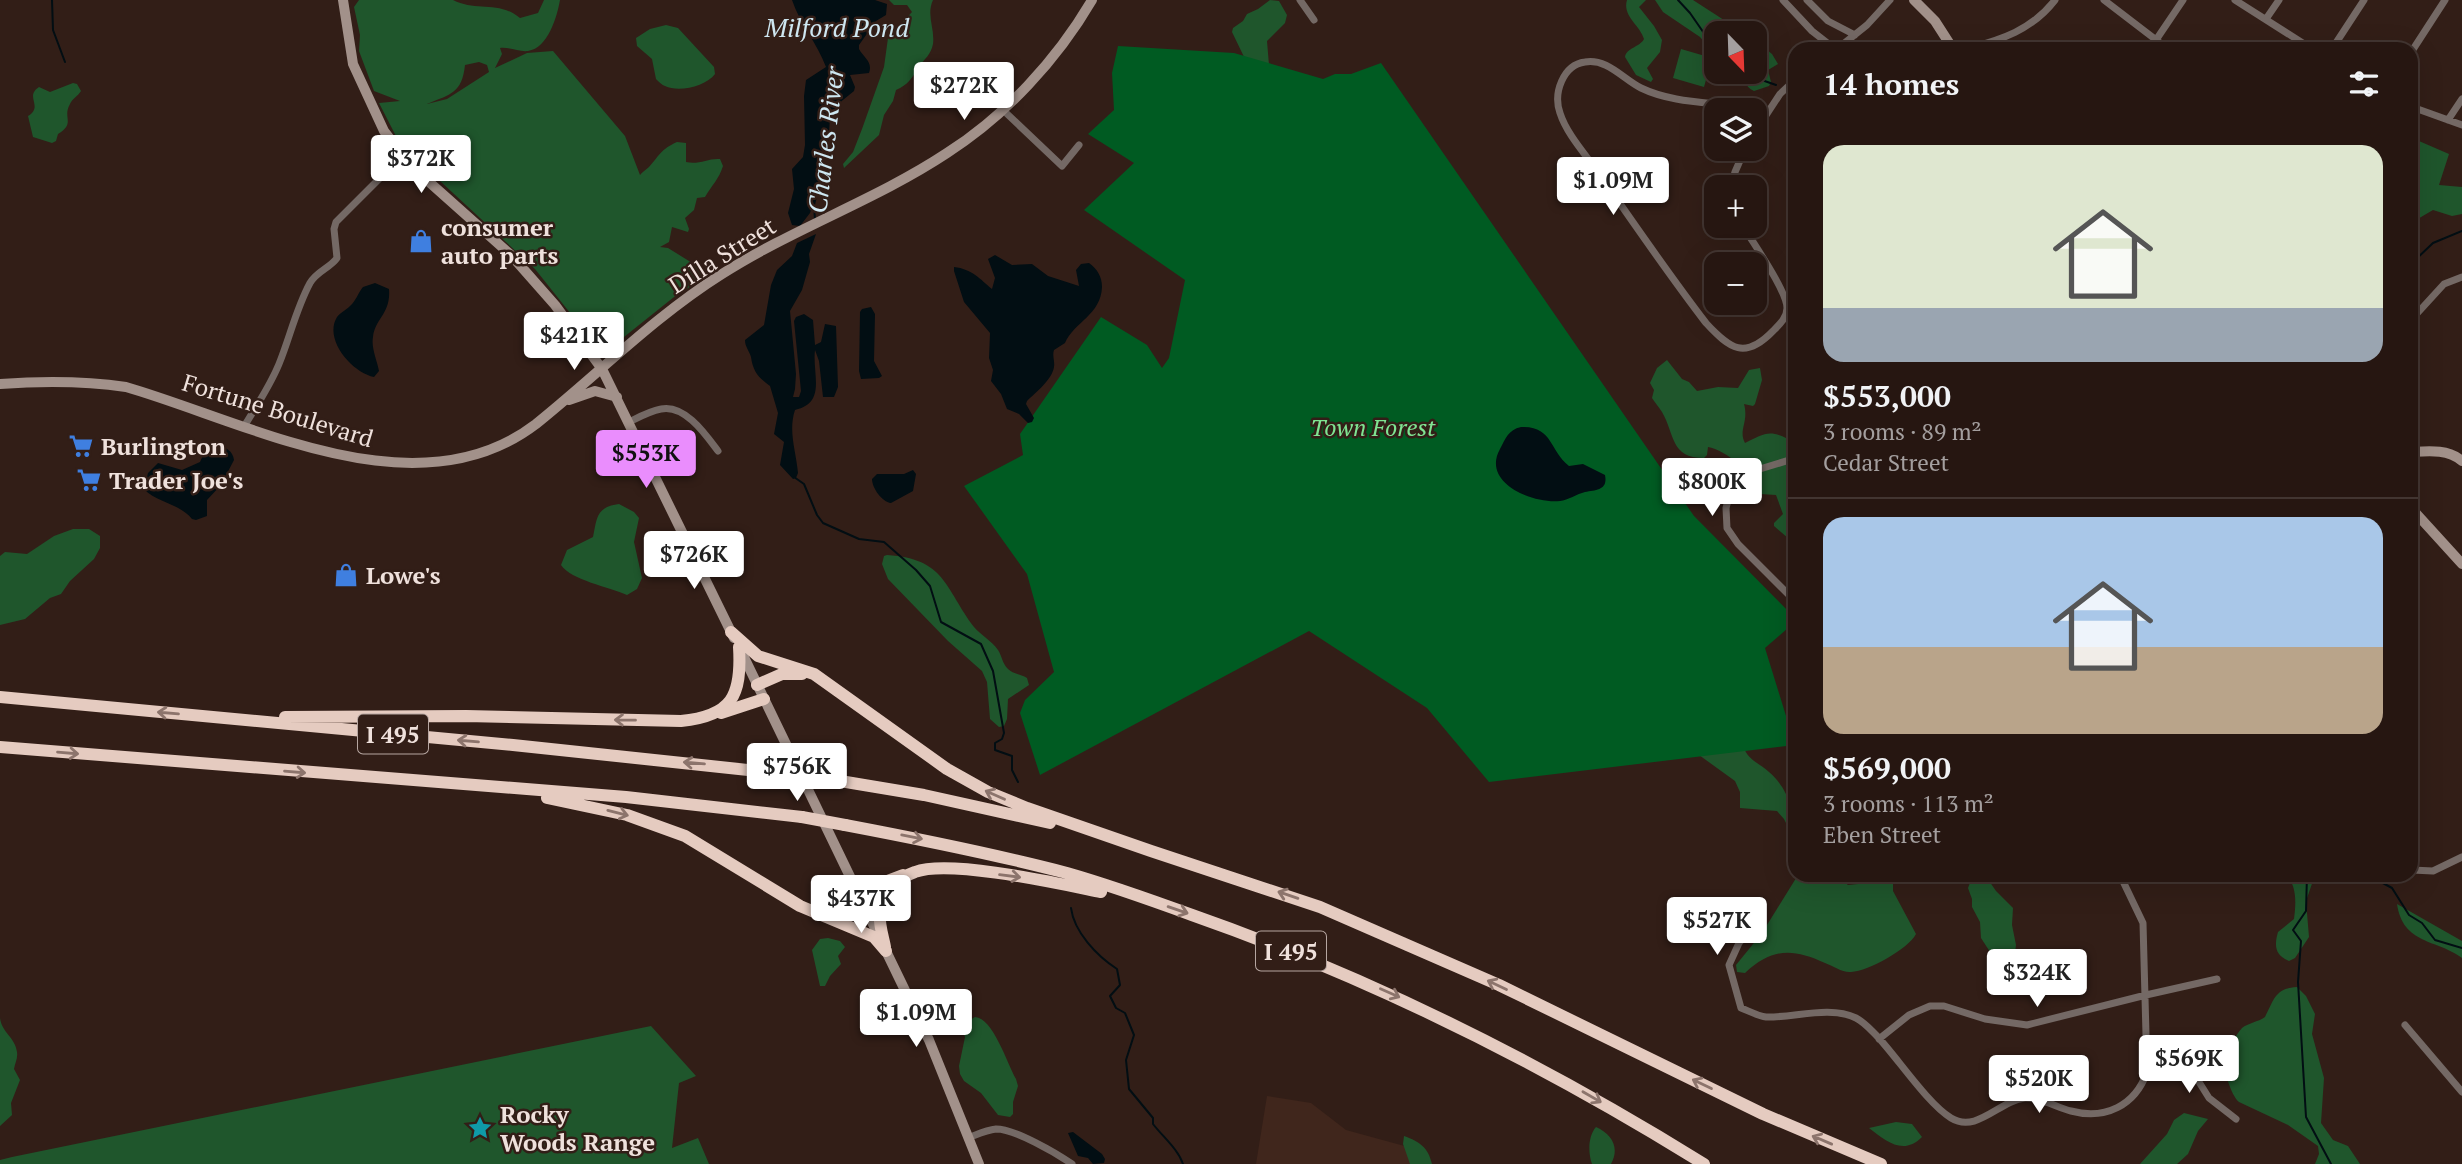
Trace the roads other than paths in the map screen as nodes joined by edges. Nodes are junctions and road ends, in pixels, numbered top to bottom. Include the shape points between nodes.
1 (343, 0) edge
2 (1092, 0) edge
3 (1300, 0) edge
4 (1783, 0) edge
5 (1807, 0) edge
6 (1890, 0) edge
7 (1914, 0) edge
8 (2055, 0) edge
9 (2104, 0) edge
10 (2183, 0) edge
11 (2235, 0) edge
12 (2279, 0) edge
13 (2364, 0) edge
14 (2445, 0) edge
15 (2266, 19) junction
16 (1314, 20) dead end
17 (1854, 35) junction
18 (2156, 40) junction
19 (1827, 42) edge
20 (1845, 42) edge
21 (1948, 42) edge
22 (1992, 42) edge
23 (2159, 42) edge
24 (2301, 42) edge
25 (2337, 42) edge
26 (2418, 42) edge
27 (1788, 86) edge
28 (2462, 99) edge
29 (1704, 102) edge
30 (2418, 109) edge
31 (1003, 110) junction
32 (1767, 113) edge
33 (2448, 120) junction
34 (2462, 125) edge
35 (1079, 145) dead end
36 (402, 156) junction
37 (1750, 238) edge
38 (2462, 277) edge
39 (2418, 312) edge
40 (602, 369) junction
41 (0, 384) edge
42 (617, 397) junction
43 (562, 402) junction
44 (629, 422) junction
45 (245, 425) junction
46 (718, 451) dead end
47 (2418, 452) edge
48 (1788, 460) edge
49 (2462, 461) edge
50 (2418, 516) edge
51 (2462, 564) edge
52 (1788, 594) edge
53 (731, 632) junction
54 (739, 648) junction
55 (823, 680) junction
56 (757, 685) junction
57 (0, 697) edge
58 (764, 699) junction
59 (192, 715) junction
60 (708, 717) junction
61 (0, 747) edge
62 (479, 785) junction
63 (1151, 851) junction
64 (2462, 857) edge
65 (2418, 870) edge
66 (913, 872) junction
67 (2123, 882) edge
68 (858, 892) junction
69 (1153, 901) junction
70 (864, 906) junction
71 (819, 915) junction
72 (1759, 919) dead end
73 (886, 951) junction
74 (2217, 979) dead end
75 (2146, 995) junction
76 (2404, 1025) dead end
77 (1879, 1039) junction
78 (2148, 1060) junction
79 (2462, 1092) edge
80 (2236, 1119) dead end
81 (970, 1137) junction
82 (979, 1164) edge
83 (1072, 1164) edge
84 (1704, 1164) edge
85 (1881, 1164) edge

1 - 36 main road via 353,64 384,131
2 - 31 main road, Dilla Street via 1051,59
3 - 16 street
4 - 19 street
5 - 17 street via 1828,21
6 - 17 street
7 - 21 main road
8 - 22 street via 2038,19
9 - 18 street
10 - 18 street
11 - 15 street
12 - 15 street
13 - 25 street
14 - 26 street
15 - 24 street
17 - 20 street
18 - 23 street
27 - 32 street
28 - 33 street
29 - 37 street via 1659,95 1607,65 1581,62 1568,70 1558,107 1564,123 1706,323 1722,340 1741,349 1763,342 1787,311 1785,299
30 - 33 street
31 - 35 street via 1062,166
31 - 40 main road, Dilla Street via 935,161 705,285
33 - 34 street
36 - 40 main road via 511,255
36 - 45 street via 336,222 337,258 311,283 292,322 279,365
38 - 39 street via 2444,284
40 - 42 main road
40 - 43 main road, Fortune Boulevard
41 - 45 main road, Fortune Boulevard via 127,387
42 - 43 main road via 595,391
42 - 44 main road
43 - 45 main road, Fortune Boulevard via 500,446 420,463 348,457
44 - 46 street via 659,409 674,410 702,429
44 - 53 main road
47 - 49 main road via 2441,452
48 - 52 street via 1750,472 1732,485 1726,508 1727,528 1738,544
50 - 51 main road
53 - 54 main road
53 - 55 highway via 758,656 803,668
54 - 56 main road
54 - 60 highway via 737,690
55 - 56 highway via 785,673
63 -> 55 highway via 971,784
56 - 58 main road
59 -> 57 highway, I 495
58 - 60 highway
58 - 68 main road
60 -> 59 highway via 681,721
63 -> 59 highway, I 495, bridge via 979,806 822,778
61 -> 62 highway, I 495
62 -> 69 highway, I 495, bridge via 802,817 1056,871
62 -> 71 highway via 662,826
85 -> 63 highway, I 495 via 1763,1114 1499,985 1320,906
64 - 65 street via 2433,871
66 - 68 highway
66 -> 69 highway via 957,869
66 - 73 highway via 891,889 882,905
67 - 75 street via 2143,923
68 - 70 main road
69 -> 84 highway, I 495 via 1299,954 1415,1004 1538,1066
70 - 71 highway via 843,915
70 - 73 main road
71 - 73 highway via 866,932
72 - 77 street via 1739,943 1729,965 1741,1008 1763,1017 1844,1014 1862,1022
73 - 81 main road
74 - 75 street
75 - 77 street via 2027,1026 1930,1006 1909,1014
75 - 78 street
76 - 79 street
77 - 78 street via 1937,1105 1963,1122 2028,1098 2084,1114 2112,1111 2138,1091
78 - 80 street via 2174,1060 2189,1066 2209,1098
81 - 82 main road
81 - 83 street via 1007,1131

